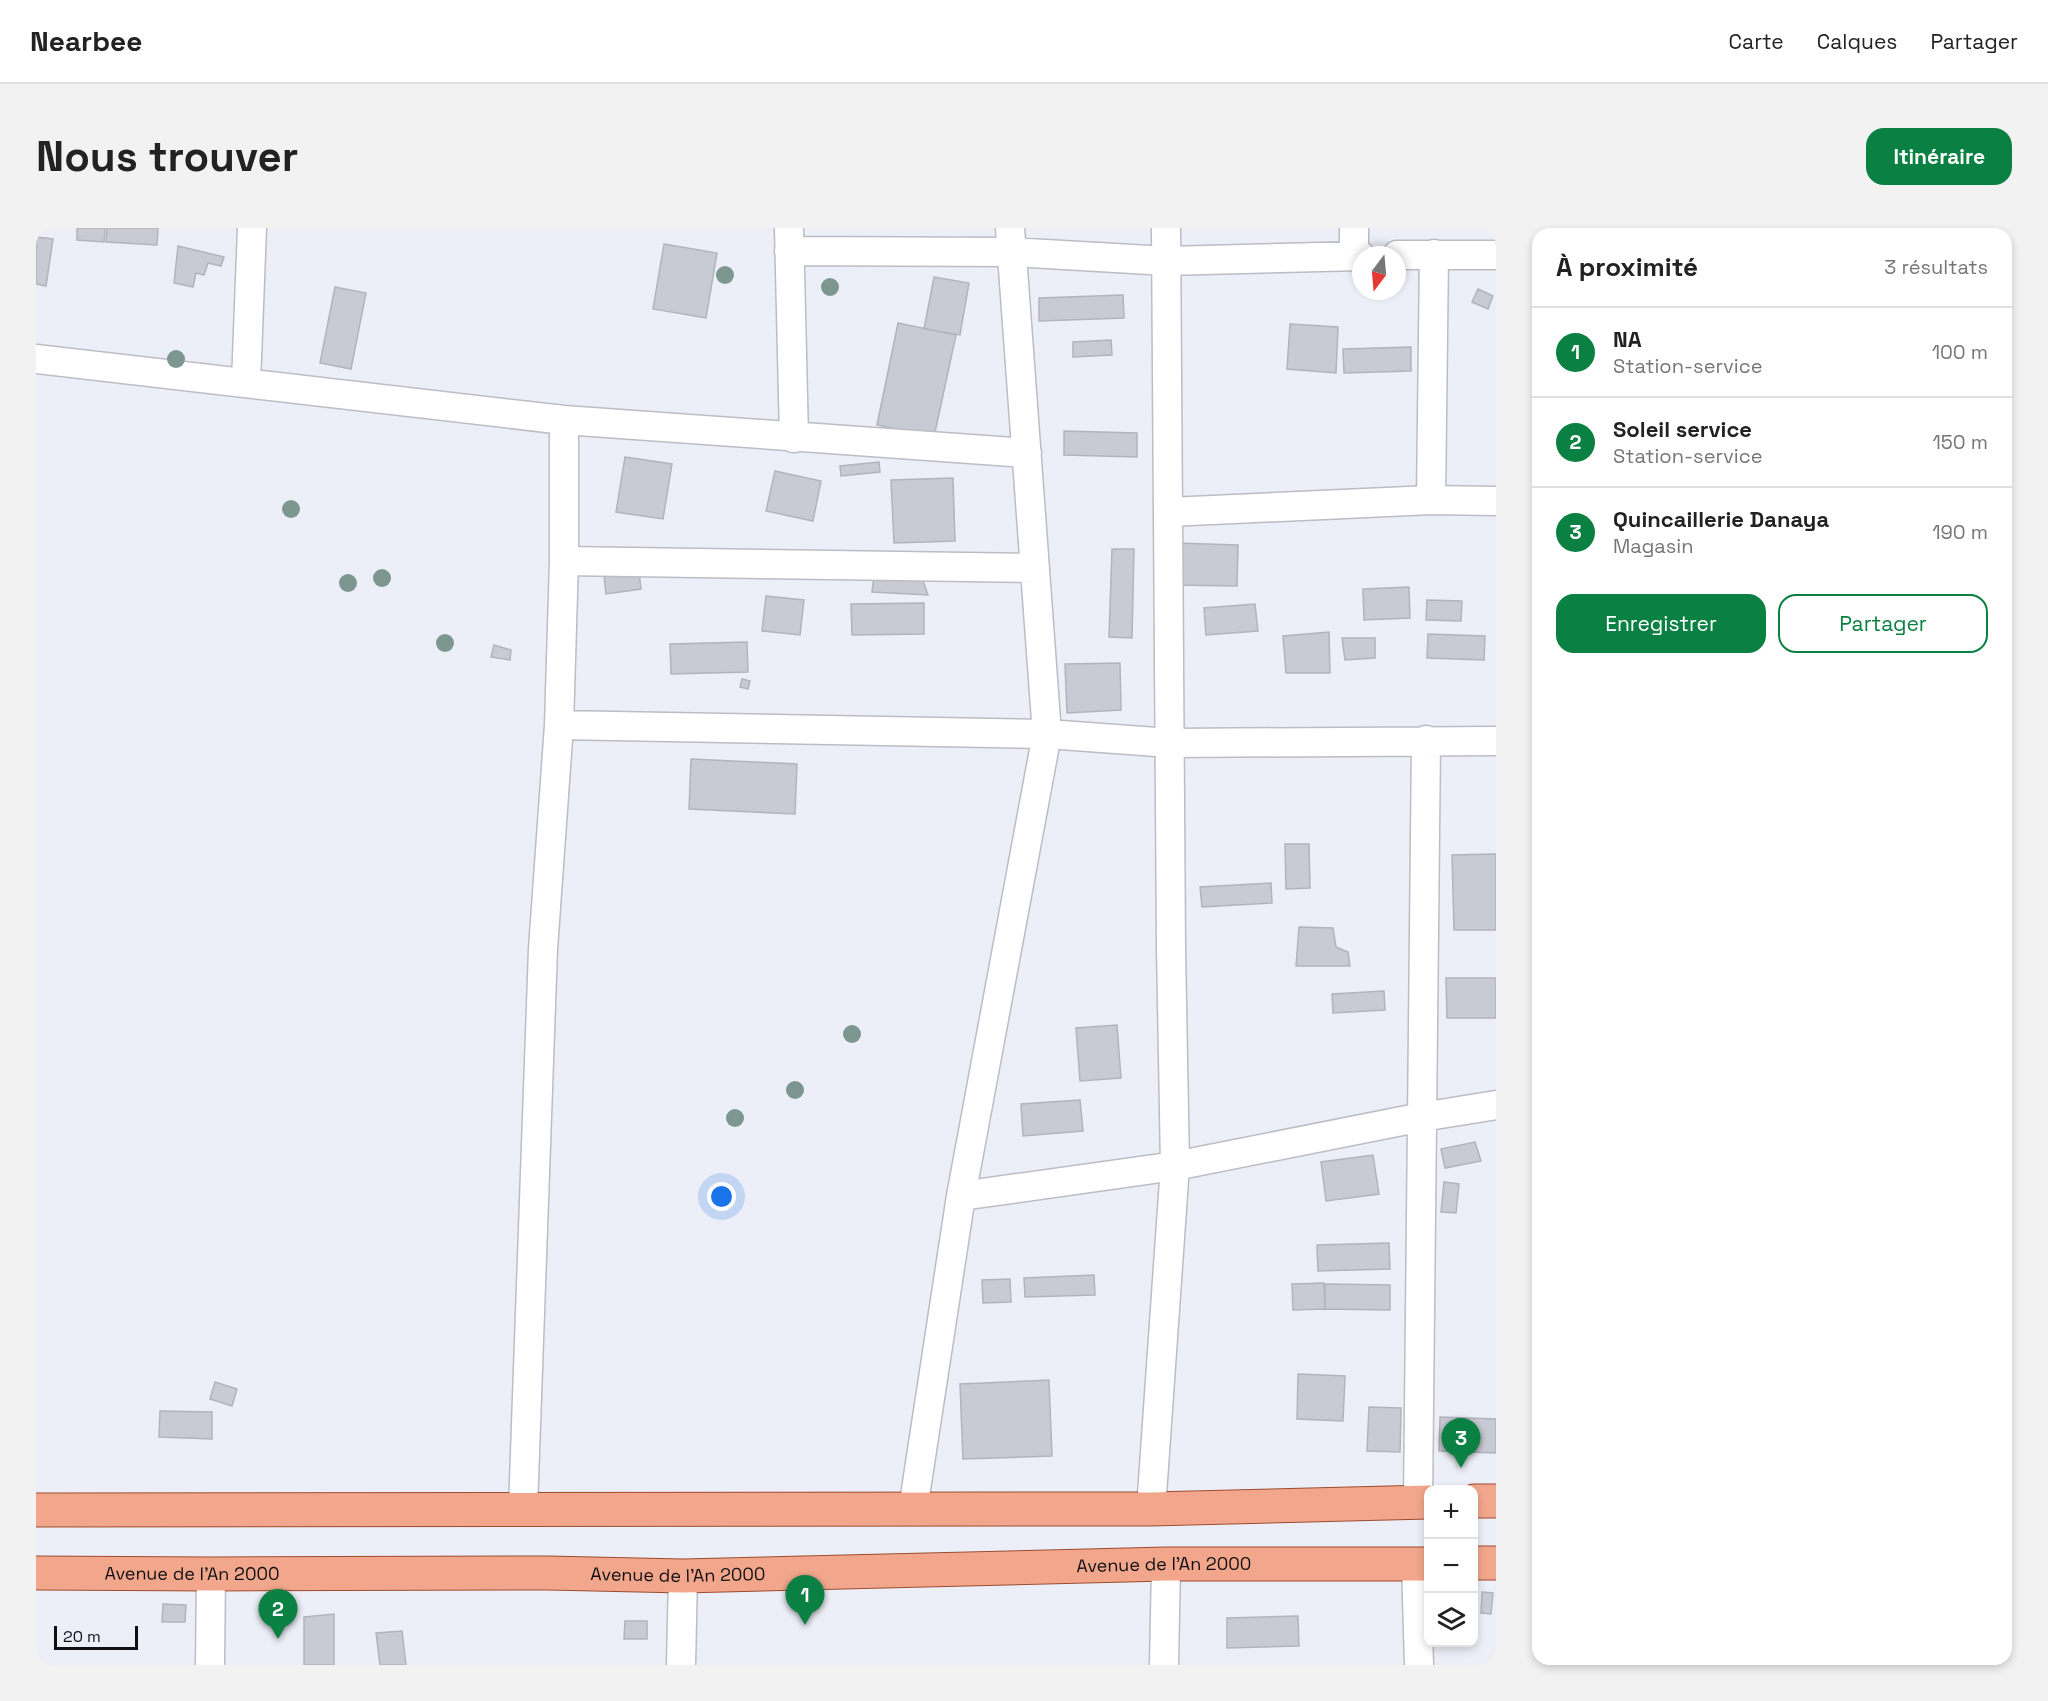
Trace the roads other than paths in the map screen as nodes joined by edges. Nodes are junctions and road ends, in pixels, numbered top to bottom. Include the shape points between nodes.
1 (252, 228) edge
2 (1166, 228) edge
3 (1354, 228) edge
4 (789, 239) edge
5 (1011, 240) edge
6 (1356, 246) edge
7 (1434, 254) junction
8 (1406, 255) edge
9 (1496, 255) edge
10 (1352, 256) edge
11 (1167, 261) junction
12 (36, 359) edge
13 (246, 383) junction
14 (564, 420) junction
15 (794, 438) junction
16 (1027, 453) junction
17 (1431, 500) junction
18 (1496, 501) edge
19 (1169, 512) junction
20 (564, 561) junction
21 (1035, 568) junction
22 (559, 725) junction
23 (1047, 734) junction
24 (1426, 740) junction
25 (1496, 741) edge
26 (1170, 743) junction
27 (1496, 1105) edge
28 (1422, 1117) junction
29 (1175, 1166) junction
30 (961, 1196) junction
31 (1496, 1501) edge
32 (1423, 1502) edge
33 (1478, 1502) edge
34 (523, 1509) junction
35 (913, 1509) junction
36 (1151, 1509) junction
37 (36, 1510) edge
38 (1478, 1563) edge
39 (1496, 1563) edge
40 (1166, 1564) junction
41 (1422, 1564) edge
42 (36, 1573) edge
43 (210, 1574) junction
44 (682, 1576) junction
45 (210, 1665) edge
46 (681, 1665) edge
47 (1164, 1665) edge
48 (1419, 1665) edge

1 - 13 street
2 - 11 street
3 - 6 street
4 - 5 street
4 - 15 street
5 - 11 street
5 - 16 street
7 - 8 street
7 - 9 street
7 - 17 street
10 - 11 street
11 - 19 street
12 - 13 street
13 - 14 street
14 - 15 street
14 - 20 street
15 - 16 street
16 - 21 street
17 - 18 street
17 - 19 street
19 - 26 street
20 - 21 street
20 - 22 street
21 - 23 street
22 - 23 street
22 - 34 street via 543,949
23 - 26 street
23 - 30 street
24 - 25 street
24 - 26 street
24 - 28 street
26 - 29 street
27 - 28 street
28 - 29 street
28 - 32 street
29 - 30 street
29 - 36 street
30 - 35 street
31 - 33 main road
32 - 36 main road
34 - 35 main road
34 - 37 main road
35 - 36 main road
38 - 39 main road
40 - 41 main road, Avenue de l'An 2000
40 - 44 main road, Avenue de l'An 2000
40 - 47 street
41 - 48 street
42 - 43 main road, Avenue de l'An 2000
43 - 44 main road, Avenue de l'An 2000
43 - 45 street
44 - 46 street

